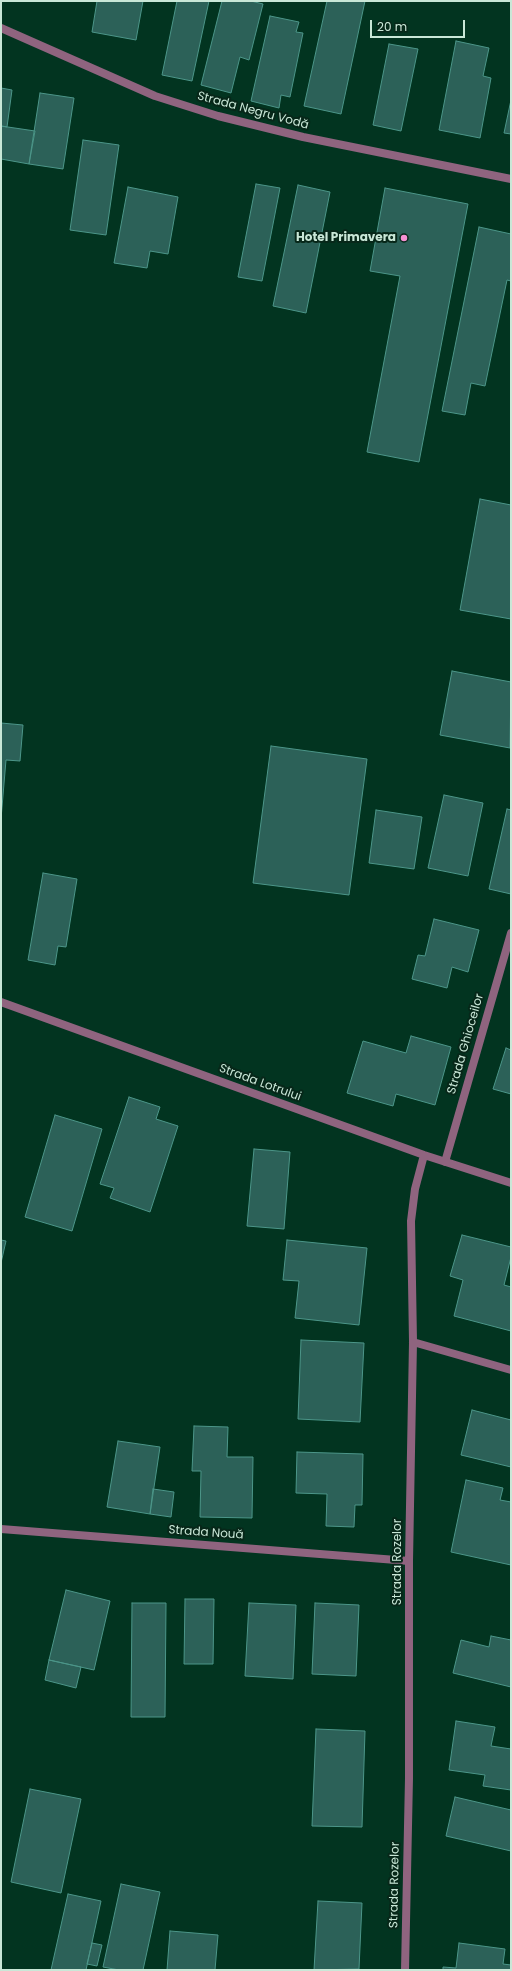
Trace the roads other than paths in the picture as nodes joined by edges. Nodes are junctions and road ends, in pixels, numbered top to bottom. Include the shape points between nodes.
1 (1, 28) edge
2 (511, 179) edge
3 (511, 933) edge
4 (1, 1002) edge
5 (424, 1155) junction
6 (445, 1162) junction
7 (511, 1182) edge
8 (413, 1342) junction
9 (511, 1370) edge
10 (1, 1529) edge
11 (409, 1561) junction
12 (405, 1970) edge

1 - 2 street, Strada Negru Vodă via 155,96 218,116 303,137
3 - 6 street, Strada Ghioceilor
4 - 5 street, Strada Lotrului
5 - 6 street, Strada Lotrului
5 - 8 street, Strada Rozelor via 415,1189 411,1221
6 - 7 street, Strada Lotrului
8 - 9 street
8 - 11 street, Strada Rozelor
10 - 11 street, Strada Nouă
11 - 12 street, Strada Rozelor via 409,1778

